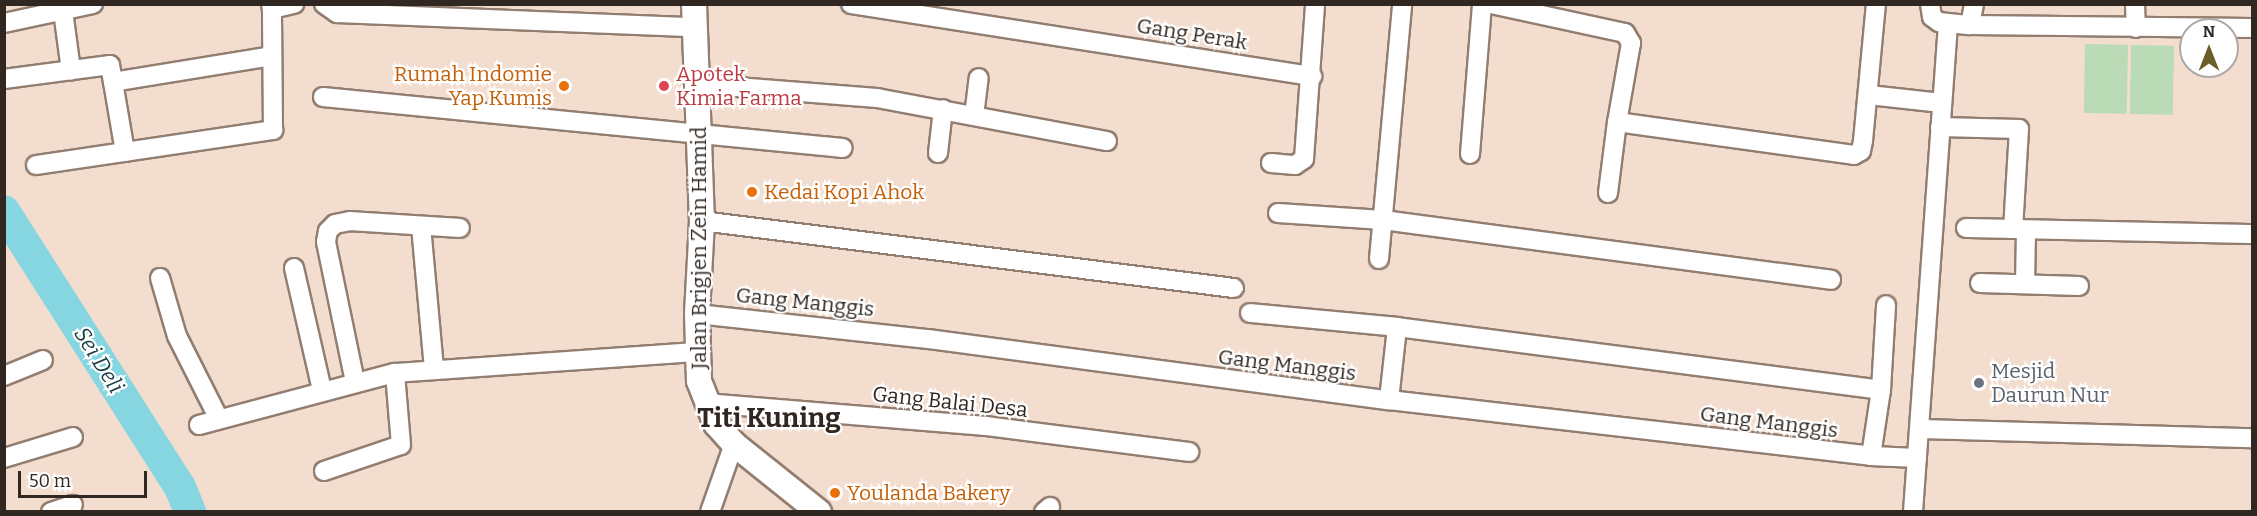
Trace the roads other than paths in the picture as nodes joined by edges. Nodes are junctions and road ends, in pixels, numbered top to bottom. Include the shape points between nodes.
1 (93, 4) edge
2 (294, 4) edge
3 (324, 4) edge
4 (851, 4) edge
5 (1315, 4) edge
6 (1402, 4) edge
7 (1482, 4) edge
8 (1491, 4) edge
9 (1876, 4) edge
10 (1930, 4) edge
11 (1974, 4) edge
12 (2135, 4) edge
13 (271, 7) edge
14 (1536, 8) edge
15 (63, 11) junction
16 (603, 14) edge
17 (694, 16) edge
18 (4, 22) edge
19 (1948, 23) junction
20 (1970, 25) junction
21 (2136, 28) junction
22 (2253, 28) edge
23 (272, 56) junction
24 (71, 70) junction
25 (1312, 75) junction
26 (979, 78) dead end
27 (4, 79) edge
28 (113, 82) junction
29 (698, 84) junction
30 (1869, 95) junction
31 (323, 97) dead end
32 (1942, 103) junction
33 (944, 109) junction
34 (974, 116) junction
35 (1617, 122) junction
36 (1940, 127) junction
37 (700, 133) junction
38 (1107, 141) dead end
39 (843, 148) dead end
40 (125, 152) junction
41 (938, 153) dead end
42 (1470, 154) dead end
43 (1271, 164) dead end
44 (36, 165) dead end
45 (1608, 193) dead end
46 (1278, 213) dead end
47 (1383, 220) junction
48 (702, 221) junction
49 (421, 226) junction
50 (460, 228) dead end
51 (1966, 228) dead end
52 (2020, 229) junction
53 (2253, 234) edge
54 (1379, 259) dead end
55 (294, 268) dead end
56 (160, 278) dead end
57 (1831, 280) dead end
58 (1980, 283) dead end
59 (2025, 284) junction
60 (2079, 286) dead end
61 (1234, 288) dead end
62 (1886, 305) dead end
63 (1250, 313) dead end
64 (697, 314) junction
65 (1397, 327) junction
66 (698, 352) junction
67 (44, 360) dead end
68 (434, 369) junction
69 (395, 373) junction
70 (4, 376) edge
71 (355, 382) junction
72 (322, 390) junction
73 (1881, 390) junction
74 (1389, 400) junction
75 (705, 403) junction
76 (219, 419) junction
77 (199, 425) dead end
78 (1921, 429) junction
79 (73, 437) dead end
80 (2253, 438) edge
81 (734, 444) junction
82 (1189, 452) dead end
83 (1872, 456) junction
84 (4, 458) edge
85 (1917, 458) junction
86 (324, 471) dead end
87 (73, 505) dead end
88 (51, 512) edge
89 (710, 512) edge
90 (819, 512) edge
91 (1913, 512) edge

1 - 15 street
2 - 13 street
3 - 16 street via 337,13
4 - 25 street, Gang Perak
5 - 25 street
6 - 47 street
7 - 42 street
8 - 14 street
9 - 30 street
10 - 19 street via 1932,17
11 - 20 street
12 - 21 street
13 - 23 street
14 - 35 street via 1625,33 1630,38
15 - 18 street
15 - 24 street
16 - 17 street
17 - 29 main road, Jalan Brigjen Zein Hamid
19 - 20 street
19 - 32 street
20 - 21 street
21 - 22 street
23 - 28 street
23 - 40 street via 273,130
24 - 27 street
24 - 28 street via 110,65
25 - 43 street via 1304,159 1295,165
26 - 34 street
28 - 40 street
29 - 33 street via 877,98
29 - 37 main road, Jalan Brigjen Zein Hamid
30 - 32 street
30 - 35 street via 1861,151 1854,155
31 - 37 street
32 - 36 street
33 - 34 street
33 - 41 street
34 - 38 street
35 - 45 street
36 - 52 street via 2019,129
36 - 78 street
37 - 39 street
37 - 48 main road, Jalan Brigjen Zein Hamid
40 - 44 street
46 - 47 street
47 - 54 street
47 - 57 street
48 - 61 street
48 - 64 main road, Jalan Brigjen Zein Hamid
49 - 50 street
49 - 68 street
49 - 71 street via 350,221 335,224 328,231 326,242
51 - 52 street
52 - 53 street
52 - 59 street
55 - 72 street
56 - 76 street via 181,345
58 - 59 street
59 - 60 street
62 - 73 street
63 - 65 street
64 - 66 main road, Jalan Brigjen Zein Hamid
64 - 74 street, Gang Manggis via 929,339
65 - 73 street
65 - 74 street
66 - 68 street
66 - 75 main road, Jalan Brigjen Zein Hamid
67 - 70 street
68 - 69 street
69 - 71 street
69 - 86 street via 401,445
71 - 72 street
72 - 76 street
73 - 83 street
74 - 83 street, Gang Manggis
75 - 81 main road, Jalan Brigjen Zein Hamid via 716,424
75 - 82 street, Gang Balai Desa via 986,426
76 - 77 street
78 - 80 street
78 - 85 street
79 - 84 street
81 - 89 street
81 - 90 main road, Jalan Brigjen Zein Hamid
83 - 85 street, Gang Manggis
85 - 91 street
87 - 88 street

